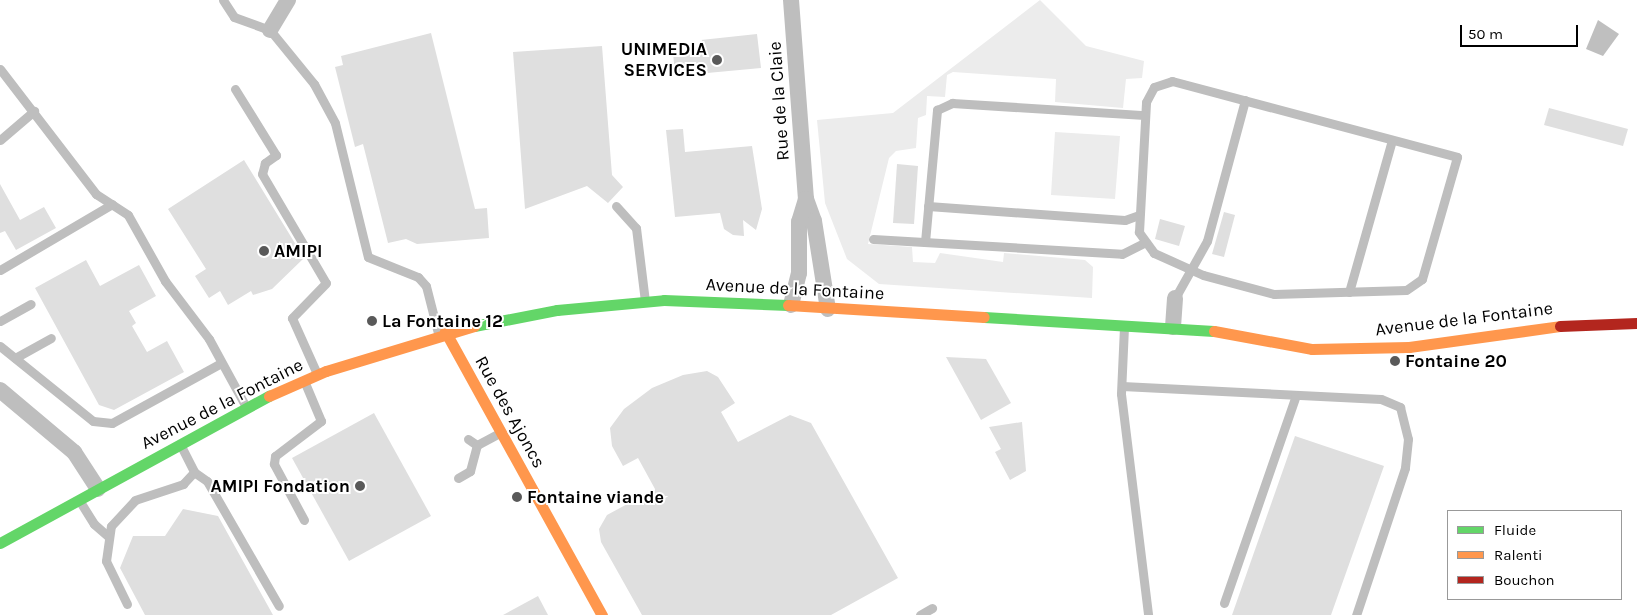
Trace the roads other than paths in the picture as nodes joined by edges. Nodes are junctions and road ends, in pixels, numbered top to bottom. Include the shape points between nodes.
1 (222, 0) edge
2 (288, 0) edge
3 (791, 0) edge
4 (270, 30) junction
5 (0, 69) edge
6 (235, 89) dead end
7 (1245, 100) junction
8 (34, 111) junction
9 (1145, 115) junction
10 (0, 140) edge
11 (1392, 140) junction
12 (806, 198) junction
13 (112, 204) junction
14 (616, 206) dead end
15 (928, 206) junction
16 (1139, 216) junction
17 (873, 239) dead end
18 (925, 242) junction
19 (1144, 243) junction
20 (1188, 268) junction
21 (0, 270) edge
22 (1349, 292) junction
23 (1175, 298) joint
24 (645, 301) junction
25 (31, 304) dead end
26 (791, 305) junction
27 (828, 309) junction
28 (0, 321) edge
29 (1637, 323) edge
30 (1124, 324) junction
31 (1173, 328) junction
32 (442, 332) junction
33 (51, 338) dead end
34 (0, 346) edge
35 (15, 358) junction
36 (222, 363) junction
37 (317, 374) junction
38 (304, 380) junction
39 (1122, 386) junction
40 (0, 390) edge
41 (1296, 395) junction
42 (246, 407) junction
43 (501, 432) junction
44 (468, 439) dead end
45 (180, 444) junction
46 (477, 445) junction
47 (194, 472) junction
48 (458, 478) dead end
49 (98, 489) junction
50 (78, 500) junction
51 (304, 520) dead end
52 (108, 536) junction
53 (0, 543) edge
54 (1224, 603) dead end
55 (127, 604) dead end
56 (279, 606) dead end
57 (932, 608) dead end
58 (601, 614) edge
59 (920, 615) edge
60 (1148, 615) edge
61 (1356, 615) edge

1 - 4 lane via 234,17
2 - 4 street
3 - 12 street, Rue de la Claie
4 - 32 lane via 282,50 314,84 335,122 368,257 418,276 426,286
5 - 8 lane
6 - 37 lane via 276,155 266,163 262,174 326,283 292,318
7 - 9 lane via 1162,82 1149,94
7 - 11 lane
7 - 20 lane via 1207,241
8 - 10 lane
8 - 13 lane via 96,194
9 - 15 lane via 944,105 934,116
9 - 16 lane
11 - 22 lane
11 - 22 lane via 1457,157 1422,279 1406,290
12 - 26 street, Rue de la Claie via 799,222 799,273
12 - 27 street, Rue de la Claie via 814,221
13 - 21 lane
13 - 36 lane via 128,215
14 - 24 lane via 636,228
15 - 16 lane via 1125,220
15 - 18 lane
16 - 19 lane
17 - 18 lane
18 - 19 lane via 1122,254
19 - 20 lane via 1154,254
20 - 22 lane via 1257,292
20 - 23 lane
23 - 31 street
24 - 26 street, Avenue de la Fontaine
24 - 32 street, Avenue de la Fontaine via 557,310
25 - 28 lane
26 - 27 street, Avenue de la Fontaine
27 - 30 street, Avenue de la Fontaine
29 - 31 street, Avenue de la Fontaine via 1574,324 1409,347 1358,349 1312,349 1222,331
30 - 31 street, Avenue de la Fontaine
30 - 39 lane
32 - 37 street, Avenue de la Fontaine
32 - 43 street, Rue des Ajoncs
33 - 35 lane
34 - 35 lane
35 - 36 lane via 93,421 112,423
36 - 42 lane
37 - 38 street, Avenue de la Fontaine
38 - 42 street, Avenue de la Fontaine
38 - 51 lane via 321,421 275,456 274,464
39 - 41 lane
39 - 60 lane
40 - 49 street via 74,452
41 - 54 lane
41 - 61 lane via 1381,399 1400,407 1408,439 1405,468
42 - 45 street, Avenue de la Fontaine
43 - 46 lane
43 - 58 street, Rue des Ajoncs
44 - 46 lane
45 - 47 lane
45 - 49 street, Avenue de la Fontaine
46 - 48 lane via 470,471
47 - 52 lane via 183,484 128,505
47 - 56 lane via 207,481
49 - 50 street, Avenue de la Fontaine
50 - 52 lane via 94,524
50 - 53 street, Avenue de la Fontaine
52 - 55 lane via 106,561
57 - 59 lane

